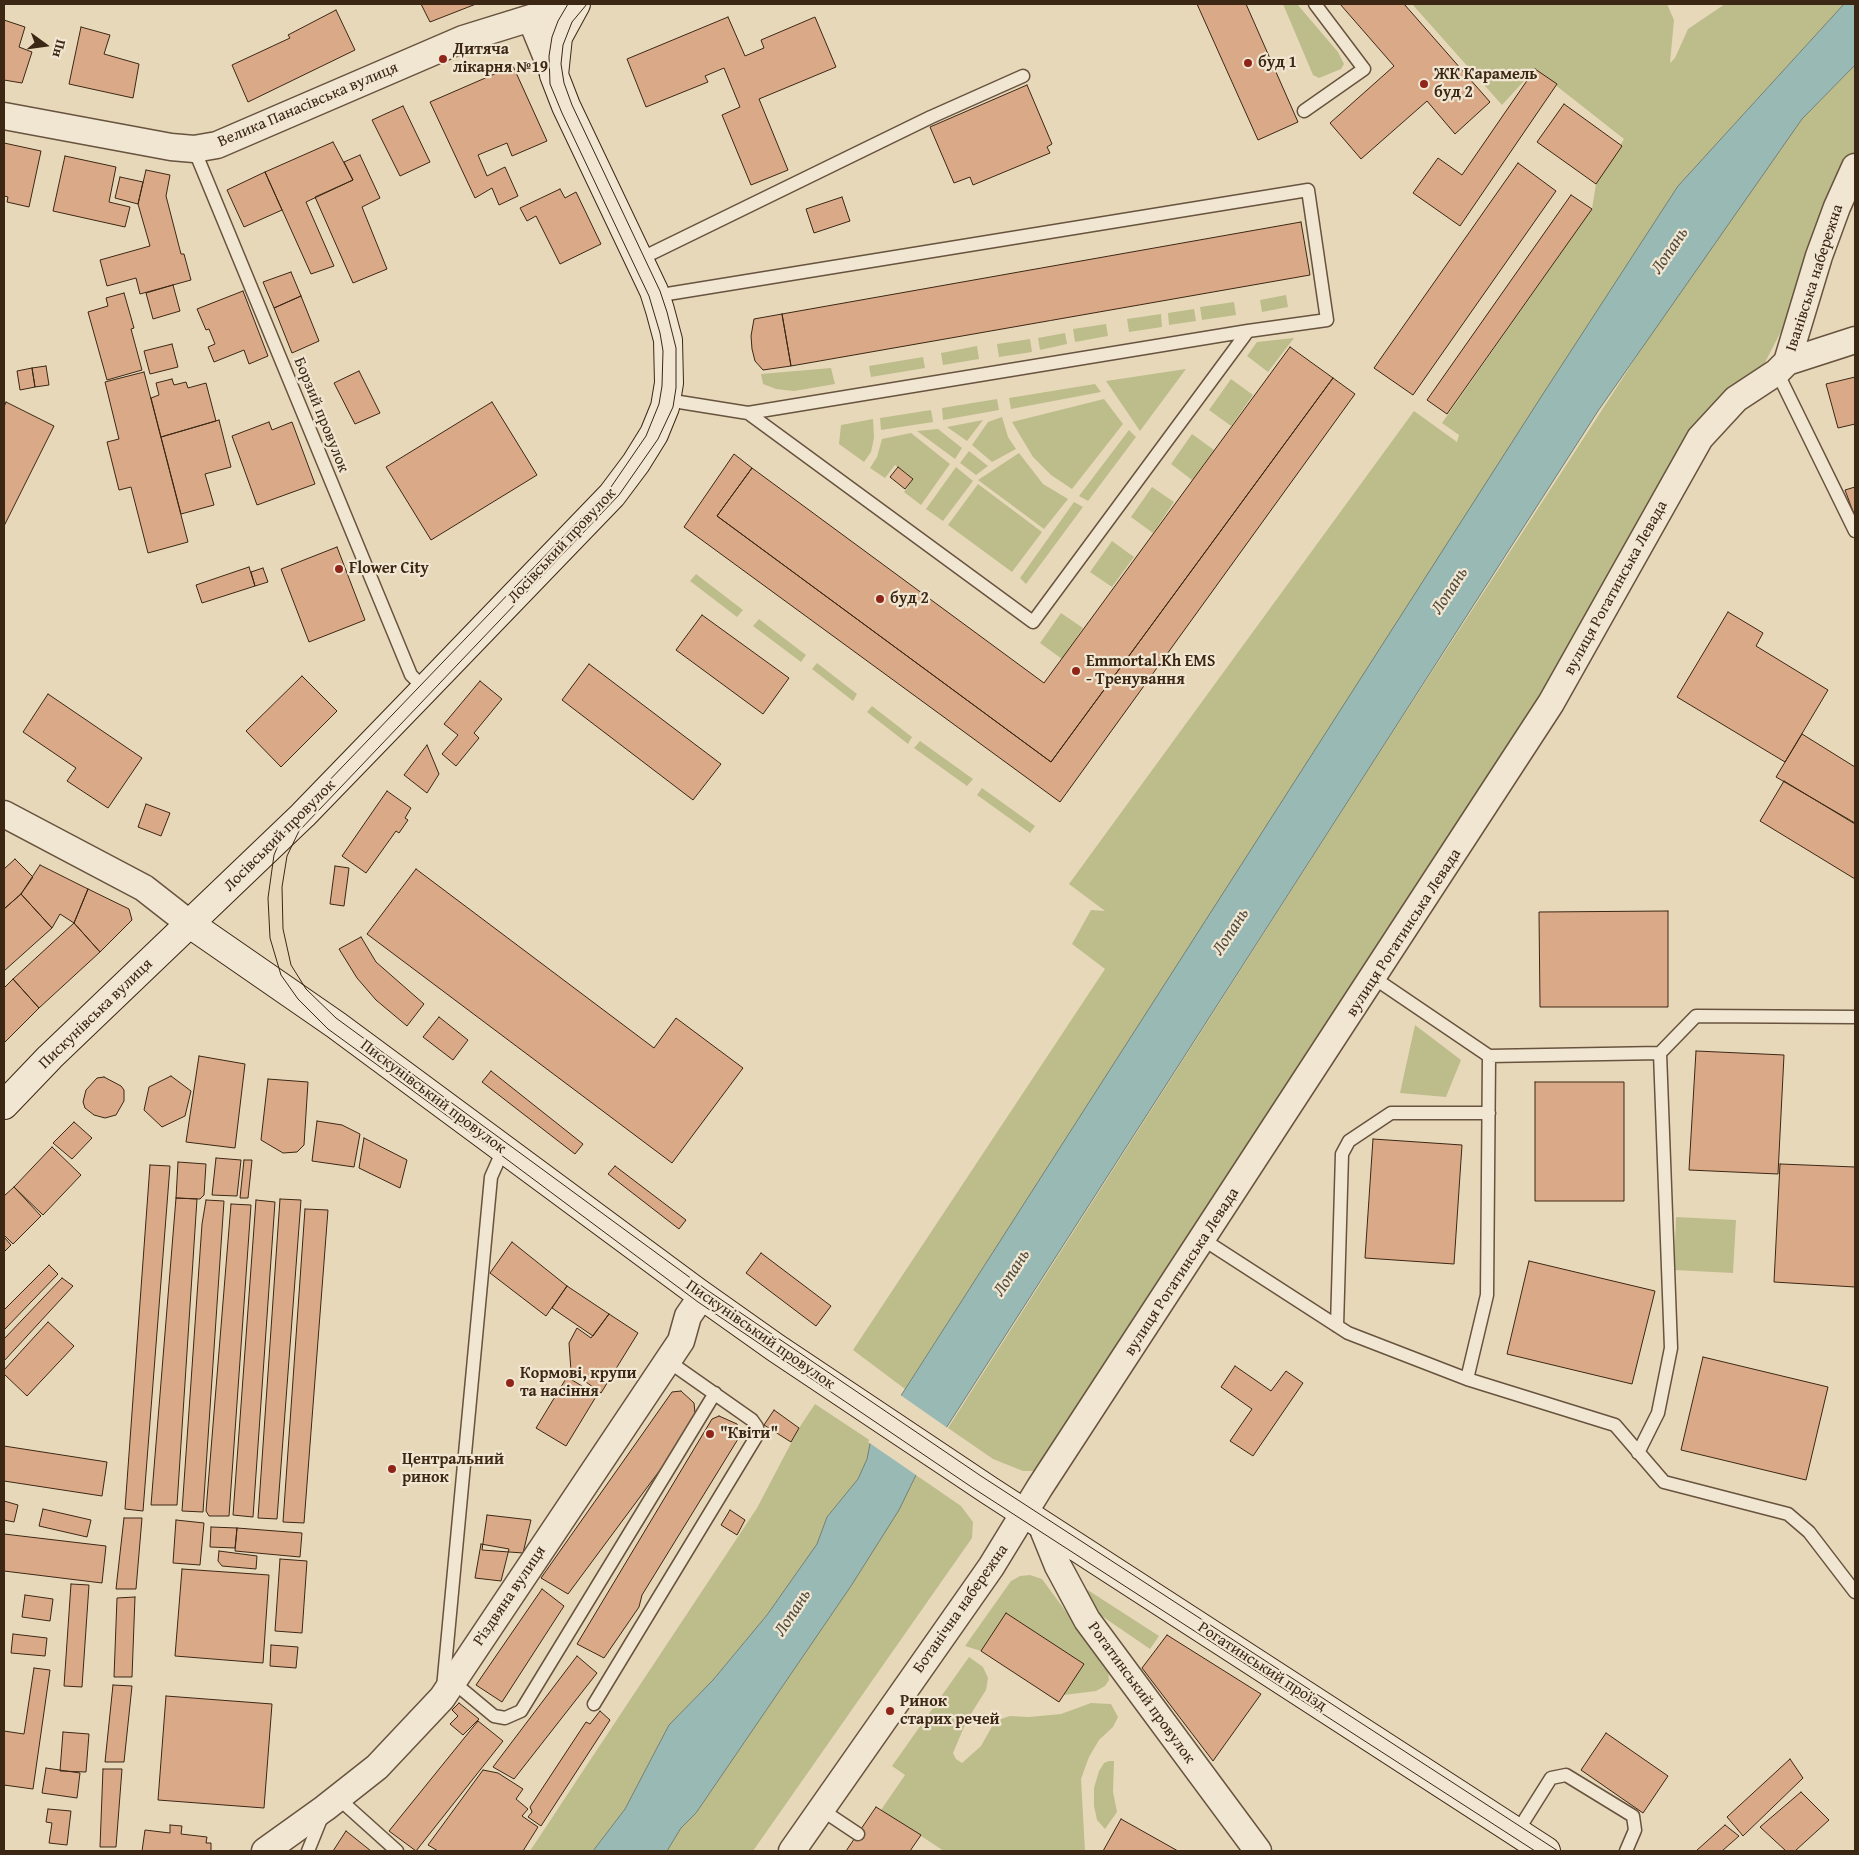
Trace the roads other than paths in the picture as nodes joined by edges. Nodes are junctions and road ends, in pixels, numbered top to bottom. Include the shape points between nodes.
1 (1315, 4) edge
2 (572, 6) edge
3 (531, 19) junction
4 (558, 37) joint
5 (554, 75) junction
6 (1023, 76) dead end
7 (1304, 111) dead end
8 (4, 116) edge
9 (194, 150) junction
10 (1855, 167) edge
11 (638, 260) junction
12 (655, 296) junction
13 (1248, 331) junction
14 (1855, 340) edge
15 (1782, 367) junction
16 (666, 400) junction
17 (748, 413) junction
18 (1855, 531) edge
19 (425, 689) junction
20 (4, 814) edge
21 (190, 924) junction
22 (1374, 978) junction
23 (1855, 1017) edge
24 (1660, 1053) junction
25 (1489, 1056) junction
26 (4, 1105) edge
27 (1489, 1114) junction
28 (504, 1150) junction
29 (1204, 1240) junction
30 (702, 1296) junction
31 (1337, 1326) junction
32 (668, 1361) junction
33 (1467, 1379) junction
34 (714, 1393) junction
35 (1638, 1452) junction
36 (978, 1482) joint
37 (1033, 1519) junction
38 (1855, 1592) edge
39 (447, 1689) junction
40 (594, 1704) dead end
41 (332, 1803) junction
42 (822, 1810) junction
43 (1517, 1832) junction
44 (858, 1834) dead end
45 (265, 1851) edge
46 (308, 1851) edge
47 (397, 1851) edge
48 (792, 1851) edge
49 (1258, 1851) edge
50 (1546, 1851) edge
51 (1626, 1851) edge

1 - 7 lane via 1364,69
2 - 3 street, Велика Панасівська вулиця
2 - 4 street, Велика Панасівська вулиця
3 - 5 street, Лосівський провулок
3 - 9 street, Велика Панасівська вулиця via 463,39 217,145
4 - 5 street, Лосівський провулок
5 - 11 street, Лосівський провулок
6 - 11 lane via 931,117
8 - 9 street, Велика Панасівська вулиця
9 - 19 lane, Борзий провулок via 411,675
10 - 15 street, Іванівська набережна via 1819,256
11 - 12 street, Лосівський провулок
12 - 13 lane via 1308,190 1327,320
12 - 16 street, Лосівський провулок via 668,340 670,369
13 - 17 lane
13 - 17 lane via 1032,622
14 - 15 street, вулиця Рогатинська Левада
15 - 18 lane
15 - 22 street, вулиця Рогатинська Левада via 1736,399 1700,438 1552,703
16 - 17 lane
16 - 19 street, Лосівський провулок via 654,434 612,495
19 - 21 street, Лосівський провулок via 303,815
20 - 21 street, Пискунівський провулок via 144,888
21 - 26 street, Пискунівська вулиця
21 - 28 street, Пискунівський провулок via 336,1025
22 - 25 lane
22 - 29 street, вулиця Рогатинська Левада
23 - 24 lane via 1696,1016
24 - 25 lane
24 - 35 lane via 1671,1348 1658,1413
25 - 27 lane
27 - 31 lane via 1391,1113 1349,1142 1342,1154
27 - 33 lane via 1487,1295
28 - 30 street, Пискунівський провулок
28 - 39 lane via 491,1177
29 - 31 lane
29 - 37 street, вулиця Рогатинська Левада
30 - 32 street, Різдвяна вулиця via 688,1316 681,1341
30 - 36 street, Пискунівський провулок
31 - 33 lane
32 - 34 lane
32 - 39 street, Різдвяна вулиця
33 - 35 lane via 1615,1425
34 - 39 lane via 521,1711 505,1718 494,1716
34 - 40 lane via 752,1420 757,1427 756,1437
35 - 38 lane via 1664,1482 1788,1514 1809,1532
36 - 37 street, Рогатинський проїзд
37 - 42 street, Ботанічна набережна via 991,1567
37 - 43 street, Рогатинський проїзд
37 - 49 street, Рогатинський провулок via 1087,1620
39 - 41 street, Різдвяна вулиця via 377,1767
41 - 45 street, Різдвяна вулиця
41 - 46 lane
41 - 47 lane
42 - 44 lane
42 - 48 street, Ботанічна набережна
43 - 50 street, Рогатинський проїзд
43 - 51 lane via 1551,1778 1566,1775 1633,1816 1635,1830

